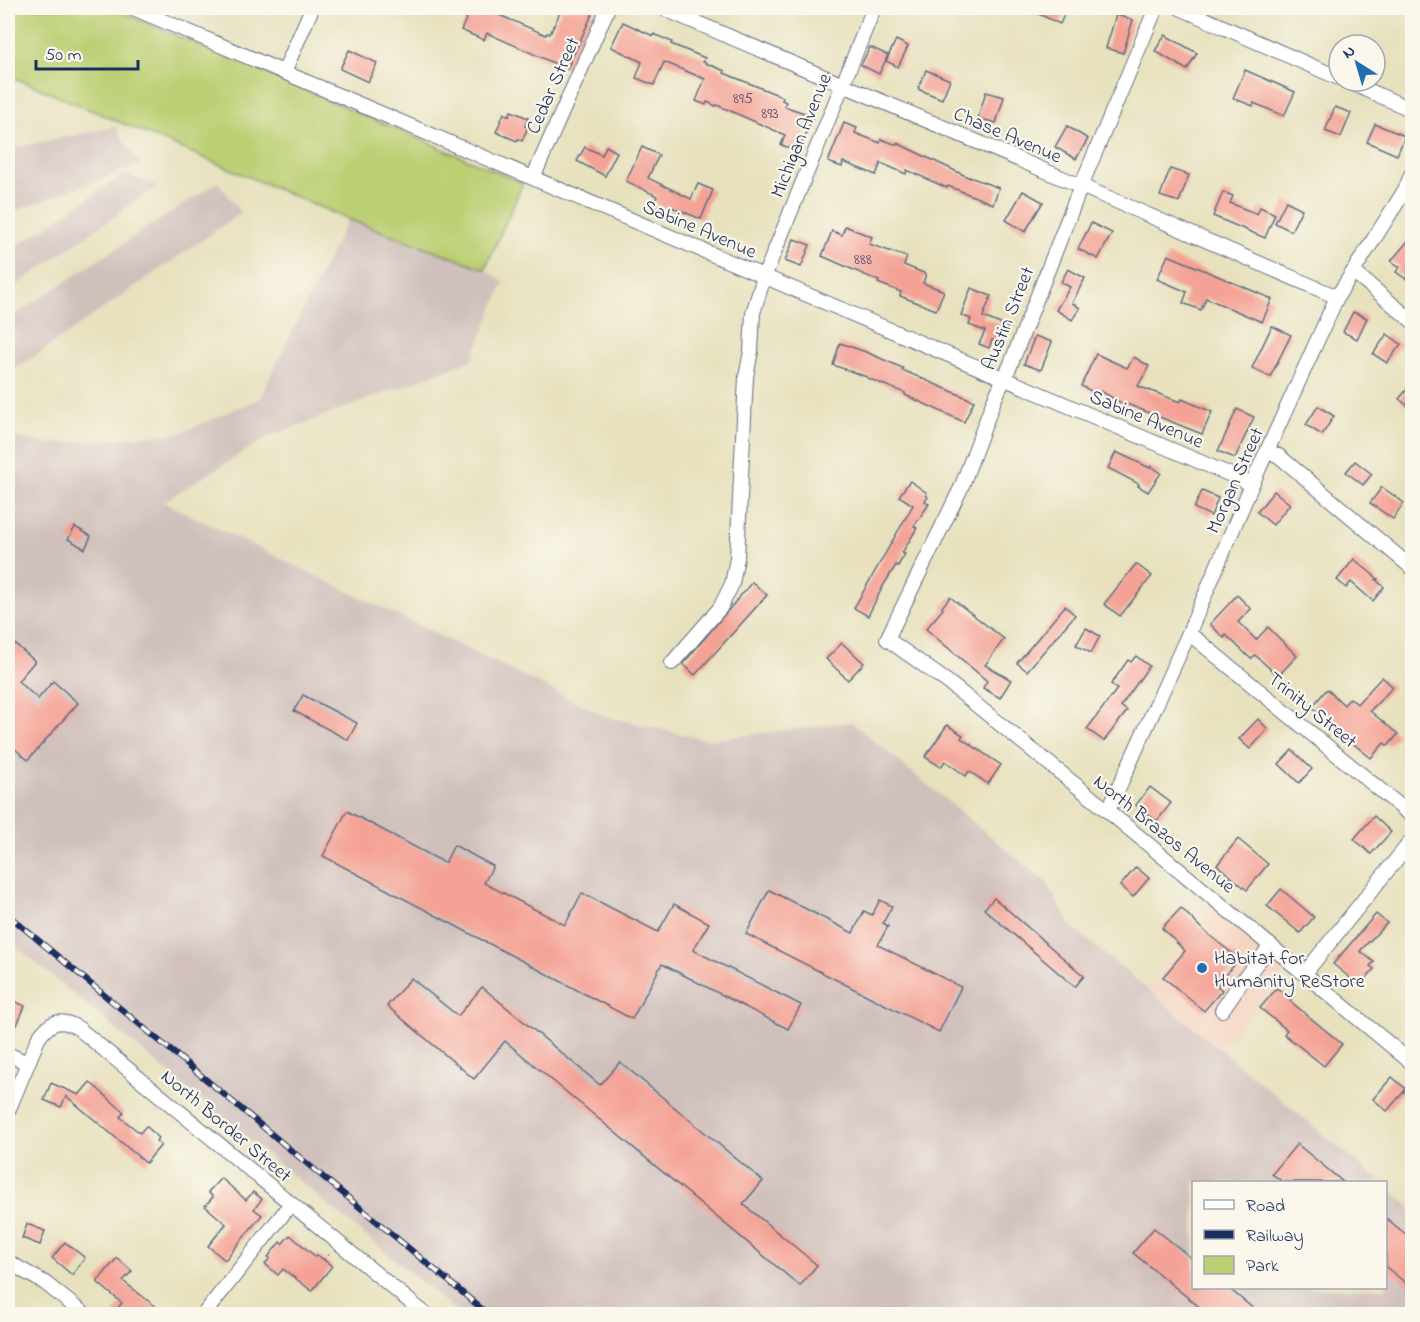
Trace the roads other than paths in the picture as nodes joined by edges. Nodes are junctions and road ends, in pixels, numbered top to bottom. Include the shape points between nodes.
1 (133, 8) edge
2 (312, 8) edge
3 (608, 8) edge
4 (662, 8) edge
5 (874, 8) edge
6 (1156, 8) edge
7 (1180, 8) edge
8 (284, 72) junction
9 (1327, 73) edge
10 (842, 85) junction
11 (1374, 93) edge
12 (1413, 110) edge
13 (1413, 173) edge
14 (532, 178) junction
15 (1081, 186) junction
16 (1354, 272) junction
17 (764, 276) junction
18 (1337, 297) junction
19 (1410, 315) edge
20 (1004, 379) junction
21 (1268, 451) junction
22 (1252, 484) junction
23 (1413, 568) edge
24 (1188, 635) junction
25 (887, 639) joint
26 (672, 663) dead end
27 (1108, 812) junction
28 (1413, 816) edge
29 (1413, 840) edge
30 (1271, 946) junction
31 (1305, 973) junction
32 (1222, 1010) dead end
33 (8, 1054) edge
34 (27, 1063) junction
35 (1413, 1064) edge
36 (8, 1111) edge
37 (291, 1204) junction
38 (8, 1262) edge
39 (84, 1314) edge
40 (204, 1314) edge
41 (425, 1314) edge

1 - 8 street, Sabine Avenue
2 - 8 street
3 - 14 street, Cedar Street
4 - 10 street, Chase Avenue
5 - 10 street, Michigan Avenue
6 - 15 street, Austin Street
7 - 9 street
8 - 14 street, Sabine Avenue
10 - 15 street, Chase Avenue
10 - 17 street, Michigan Avenue
11 - 12 street
13 - 16 street, Morgan Street
14 - 17 street, Sabine Avenue
15 - 18 street, Chase Avenue
15 - 20 street, Austin Street
16 - 18 street, Morgan Street
16 - 19 street
17 - 20 street, Sabine Avenue
17 - 26 street, Michigan Avenue via 753,313 746,377 737,558 732,584 720,608
18 - 21 street, Morgan Street
20 - 22 street, Sabine Avenue
20 - 25 street, Austin Street via 962,488
21 - 22 street, Morgan Street
21 - 23 street via 1279,456
22 - 24 street, Morgan Street
24 - 27 street, Morgan Street
24 - 28 street, Trinity Street
25 - 27 street, North Brazos Avenue via 949,683
27 - 30 street, North Brazos Avenue
29 - 31 street
30 - 31 street, North Brazos Avenue
30 - 32 street
31 - 35 street, North Brazos Avenue
33 - 34 street
34 - 36 street
34 - 37 street, North Border Street via 44,1030 55,1023 68,1022
37 - 40 street
37 - 41 street, North Border Street
38 - 39 street via 45,1283

